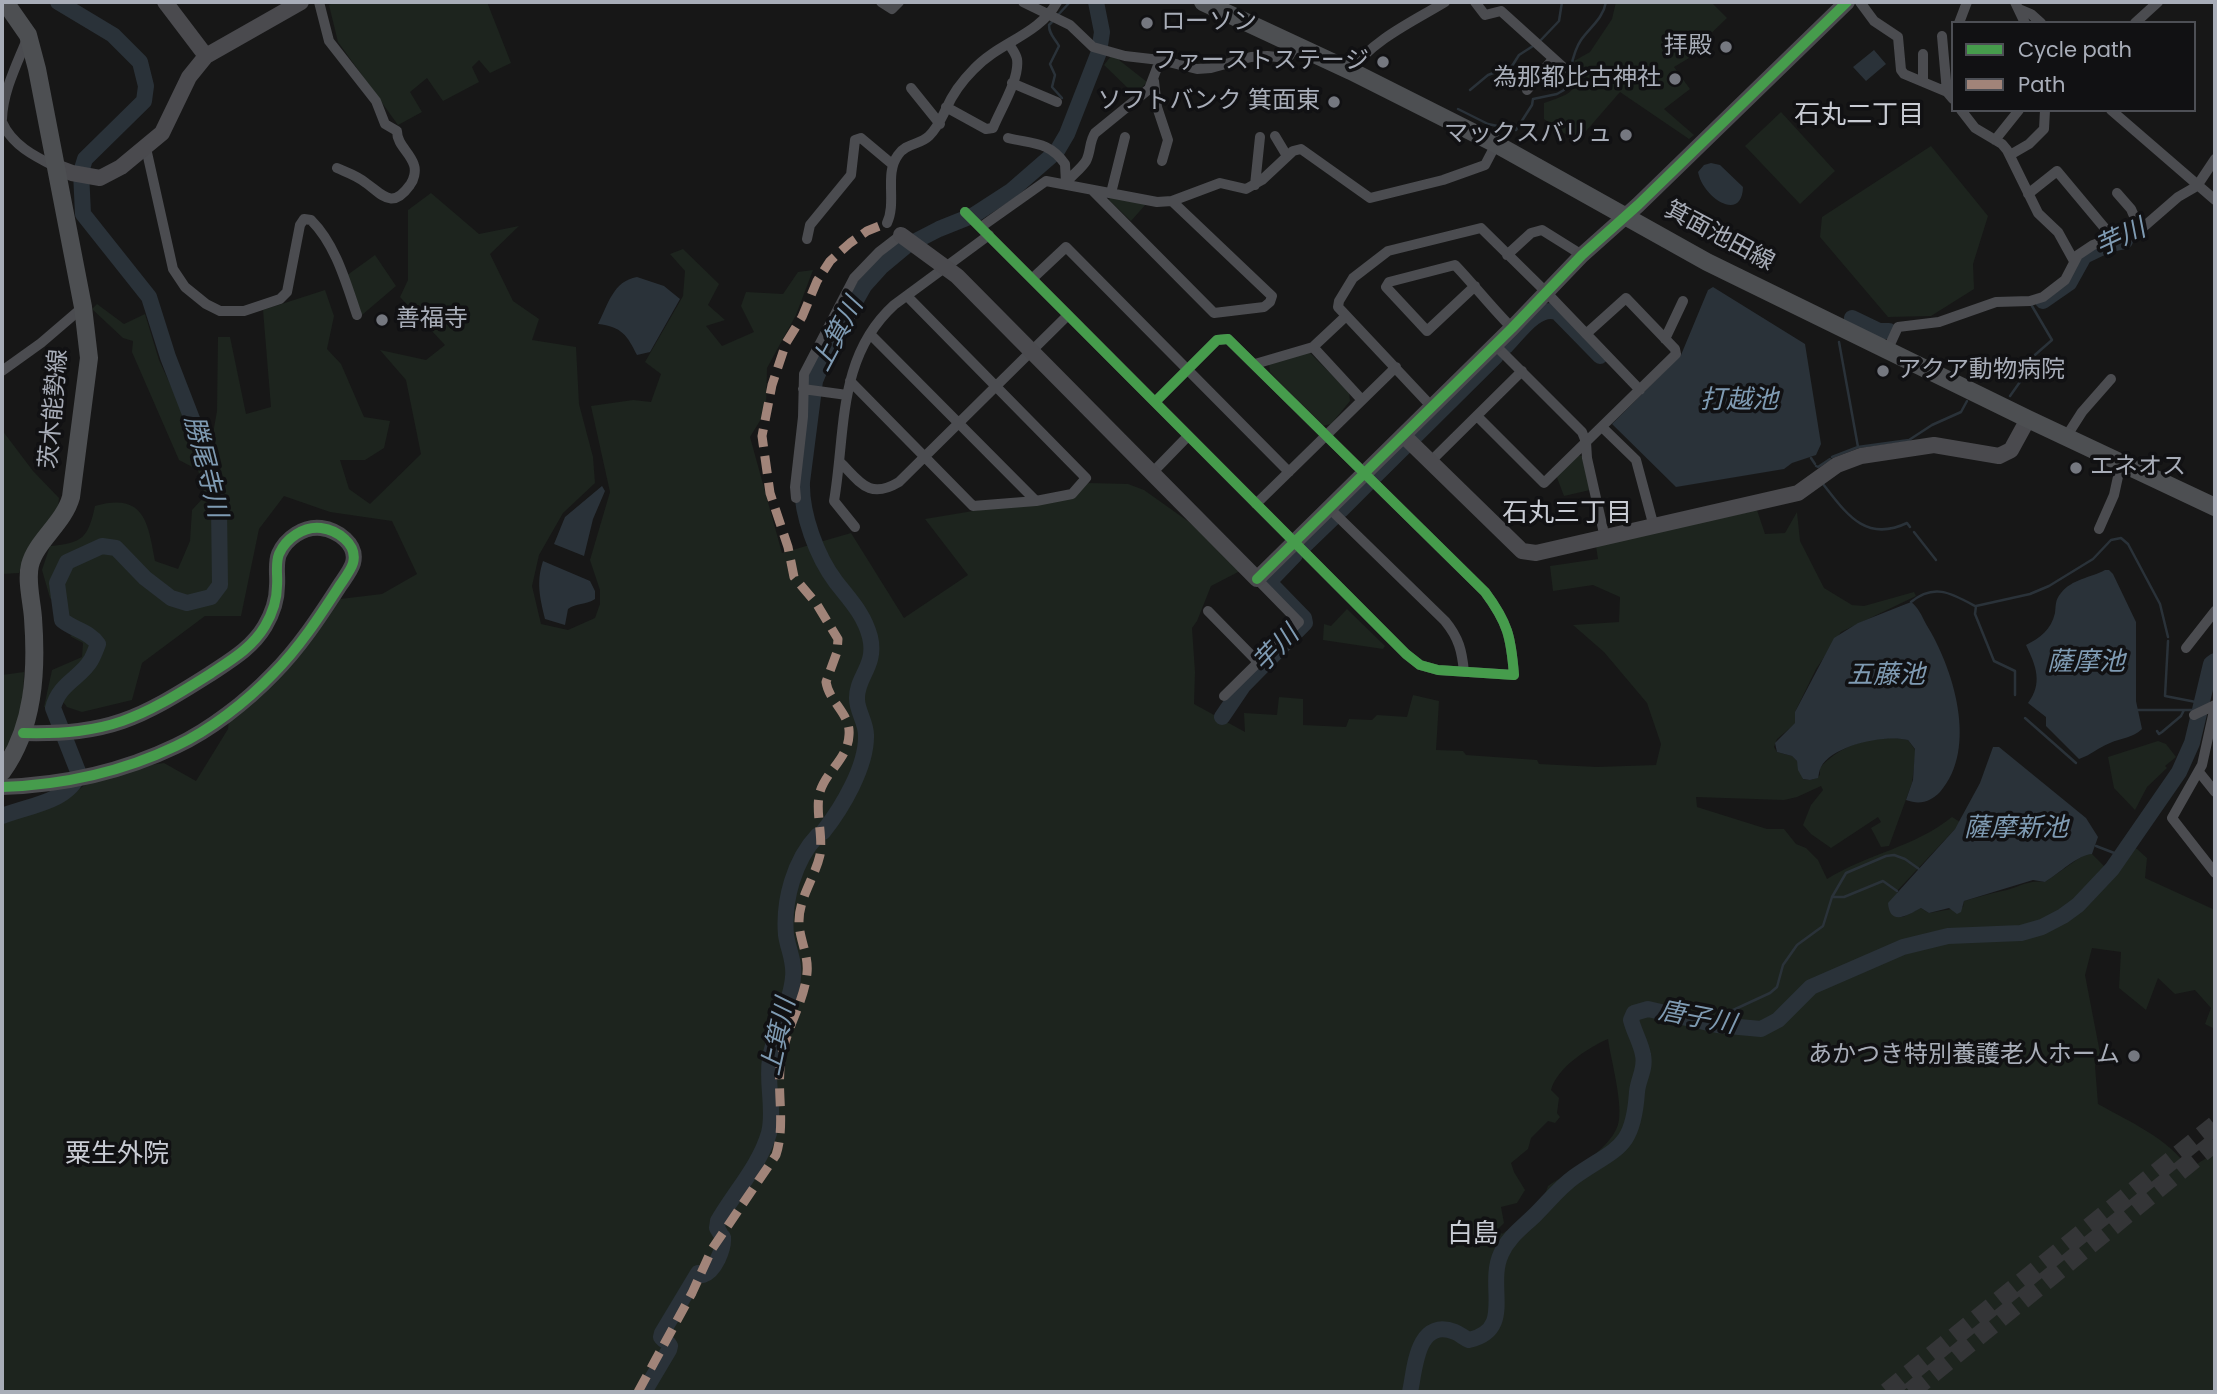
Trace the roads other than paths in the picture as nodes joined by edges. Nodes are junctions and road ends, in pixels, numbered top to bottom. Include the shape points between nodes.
1 (5, 2) edge
2 (166, 2) edge
3 (301, 2) edge
4 (319, 2) edge
5 (881, 2) edge
6 (899, 2) edge
7 (1023, 2) edge
8 (1057, 2) edge
9 (1203, 2) edge
10 (1445, 2) edge
11 (1475, 2) edge
12 (1847, 2) edge
13 (1860, 2) edge
14 (1968, 2) edge
15 (2158, 2) edge
16 (2017, 5) edge
17 (1050, 16) junction
18 (1960, 21) edge
19 (2024, 21) edge
20 (2039, 21) edge
21 (2137, 21) edge
22 (28, 35) junction
23 (1942, 36) dead end
24 (1009, 44) junction
25 (1295, 47) junction
26 (1923, 54) dead end
27 (206, 56) junction
28 (1553, 59) junction
29 (1160, 61) junction
30 (1564, 68) dead end
31 (1351, 71) junction
32 (7, 77) edge
33 (1154, 81) junction
34 (1923, 82) junction
35 (1012, 83) junction
36 (911, 88) dead end
37 (1527, 90) dead end
38 (1950, 96) edge
39 (1057, 102) dead end
40 (946, 107) junction
41 (1963, 112) edge
42 (2016, 112) edge
43 (2045, 112) edge
44 (2113, 112) edge
45 (2, 120) edge
46 (940, 124) junction
47 (1275, 136) dead end
48 (1125, 137) dead end
49 (1260, 137) dead end
50 (1008, 138) dead end
51 (1995, 140) junction
52 (1496, 144) junction
53 (146, 148) junction
54 (2010, 155) junction
55 (1287, 156) junction
56 (2215, 159) edge
57 (1162, 161) dead end
58 (892, 164) junction
59 (337, 168) dead end
60 (64, 170) junction
61 (1066, 183) junction
62 (1255, 185) junction
63 (2200, 188) junction
64 (1092, 189) junction
65 (1111, 193) junction
66 (2116, 193) dead end
67 (2028, 194) junction
68 (2215, 200) edge
69 (1172, 201) junction
70 (1626, 215) junction
71 (975, 221) junction
72 (887, 223) dead end
73 (2140, 230) junction
74 (2113, 238) junction
75 (807, 239) dead end
76 (908, 240) joint
77 (1507, 255) junction
78 (1582, 255) junction
79 (2074, 261) junction
80 (946, 267) junction
81 (1033, 278) junction
82 (1475, 286) junction
83 (1546, 292) junction
84 (907, 296) junction
85 (1683, 301) dead end
86 (82, 307) junction
87 (1068, 315) junction
88 (357, 316) dead end
89 (1345, 317) junction
90 (1512, 328) junction
91 (870, 334) junction
92 (1586, 334) junction
93 (1665, 339) junction
94 (1495, 345) junction
95 (1313, 347) junction
96 (1031, 350) junction
97 (1887, 351) junction
98 (1255, 364) junction
99 (1396, 367) junction
100 (1188, 368) junction
101 (2, 371) edge
102 (1522, 371) junction
103 (2111, 379) dead end
104 (850, 381) junction
105 (995, 386) junction
106 (810, 390) junction
107 (1640, 390) junction
108 (846, 396) junction
109 (1361, 399) junction
110 (1155, 402) junction
111 (1432, 407) junction
112 (1477, 416) junction
113 (2028, 419) junction
114 (959, 424) junction
115 (1602, 427) junction
116 (1188, 436) junction
117 (1326, 436) junction
118 (2066, 437) junction
119 (1408, 439) junction
120 (1586, 442) junction
121 (924, 457) junction
122 (840, 462) junction
123 (1430, 462) junction
124 (2120, 463) junction
125 (1153, 472) junction
126 (1289, 472) junction
127 (1364, 474) junction
128 (796, 498) dead end
129 (1036, 501) junction
130 (1256, 504) junction
131 (2215, 507) edge
132 (1329, 508) junction
133 (855, 527) dead end
134 (1654, 527) junction
135 (2099, 529) dead end
136 (1605, 538) junction
137 (1294, 542) junction
138 (1257, 579) junction
139 (1208, 611) dead end
140 (2215, 611) edge
141 (2186, 648) dead end
142 (1258, 663) junction
143 (1464, 672) junction
144 (1224, 696) dead end
145 (2215, 711) edge
146 (2198, 713) dead end
147 (30, 733) junction
148 (2, 772) edge
149 (2199, 772) junction
150 (2, 787) edge
151 (2215, 792) edge
152 (2215, 873) edge

1 - 22 main road, 茨木能勢線
2 - 27 street
3 - 27 street
4 - 59 street via 329,41 376,102 385,124 397,131 415,165 409,187 390,200
5 - 6 street via 892,9
7 - 17 street
8 - 17 street
9 - 25 main road, 箕面池田線
10 - 31 street via 1378,44
11 - 28 street via 1485,15 1501,11
12 - 70 street
13 - 34 street via 1874,21 1898,37 1904,74
14 - 18 street
15 - 21 street
16 - 19 street
16 - 20 street
17 - 24 street
17 - 29 street via 1070,25 1093,47
22 - 32 street
22 - 60 main road, 茨木能勢線
23 - 38 street
24 - 35 street via 1017,59
24 - 40 street via 975,68
25 - 29 street via 1288,58 1251,57 1211,68
25 - 31 main road, 箕面池田線
26 - 34 street
27 - 53 street via 189,77 162,133
28 - 30 street
28 - 37 street
29 - 33 street
31 - 52 main road, 箕面池田線
32 - 45 street
33 - 57 street via 1168,140
33 - 61 street via 1095,133 1084,165
34 - 38 street
35 - 39 street
35 - 40 street via 991,130
36 - 46 street
40 - 46 street
41 - 51 street via 1975,128
42 - 51 street
43 - 54 street via 2048,131
44 - 63 street
45 - 60 street via 16,144
46 - 58 street via 926,139 906,146
47 - 55 street
48 - 65 street
49 - 62 street
50 - 61 street via 1038,142 1055,154 1065,164
51 - 54 street
52 - 55 street via 1485,165 1370,198 1301,149
52 - 70 main road, 箕面池田線
53 - 60 street via 110,175
53 - 88 street via 173,269 205,304 220,311 244,311 280,299 287,292 304,219 318,226 340,266
54 - 67 street
55 - 62 street
56 - 63 street
58 - 72 street via 892,214
58 - 75 street via 861,138 855,140 851,175 810,225
60 - 86 main road, 茨木能勢線
61 - 64 street
61 - 71 street via 1044,181
62 - 69 street via 1246,189 1220,183
63 - 68 street
63 - 73 street via 2178,197
64 - 65 street
64 - 69 street via 1214,313 1264,307 1270,302 1272,296
65 - 69 street
66 - 73 street via 2132,209
67 - 74 street via 2057,172
67 - 79 street
70 - 78 street
70 - 97 main road, 箕面池田線 via 1707,262
71 - 80 street
71 - 81 street
73 - 74 street via 2129,237
74 - 79 street via 2087,249
76 - 80 street
76 - 106 street via 879,252 854,278 808,363 804,374
77 - 78 street via 1531,233 1542,230
77 - 83 street
77 - 89 street via 1481,228 1388,251 1353,278 1339,301
78 - 83 street
79 - 97 street via 2065,280 2039,299 1996,302 1939,322 1898,327
80 - 84 street
80 - 96 street
81 - 87 street
81 - 100 street via 1066,247
82 - 82 street via 1455,265 1389,282 1386,287 1427,331
82 - 90 street
83 - 90 street
83 - 92 street
84 - 91 street via 884,314
84 - 105 street
85 - 93 street
86 - 101 street
86 - 147 main road, 茨木能勢線 via 89,358 71,497 67,511 30,564 35,662
87 - 96 street
87 - 110 street
89 - 95 street
89 - 99 street
90 - 94 street
91 - 104 street
91 - 114 street
92 - 93 street via 1626,298
92 - 107 street
93 - 107 street via 1675,354
94 - 102 street
94 - 111 street
95 - 98 street
95 - 109 street
96 - 105 street
96 - 125 street
97 - 113 main road, 箕面池田線
98 - 100 street via 1225,338
98 - 117 street
99 - 109 street
99 - 111 street
100 - 110 street
100 - 126 street
102 - 112 street
102 - 120 street via 1582,432
103 - 118 street
104 - 108 street
104 - 121 street
105 - 114 street
105 - 129 street via 1086,478 1072,494
106 - 108 street
106 - 128 street
107 - 115 street
108 - 122 street
109 - 117 street
110 - 116 street
111 - 119 street
112 - 120 street via 1544,483
112 - 123 street
113 - 118 main road, 箕面池田線
113 - 134 street via 2011,450 1999,456 1934,445 1861,456 1837,465 1798,493
114 - 121 street
114 - 129 street
115 - 120 street
115 - 134 street via 1636,460
116 - 125 street
116 - 130 street
117 - 126 street
117 - 127 street
118 - 124 main road, 箕面池田線
119 - 123 street
119 - 127 street
120 - 136 street
121 - 122 street via 899,482 876,490 866,487
121 - 129 street via 973,506
122 - 133 street via 834,501
123 - 136 street via 1522,551 1536,553
124 - 131 main road, 箕面池田線
124 - 135 street via 2114,495
125 - 138 street
126 - 130 street
127 - 132 street
127 - 143 street via 1485,592 1501,614 1511,640 1514,675
130 - 137 street
132 - 137 street
132 - 143 street via 1446,621 1461,649
134 - 136 street
137 - 138 street
137 - 143 street via 1420,665
138 - 142 street via 1299,622
139 - 142 street
140 - 141 street
142 - 144 street
145 - 146 street
145 - 149 street
147 - 148 main road, 茨木能勢線
147 - 150 street via 69,733 128,721 250,645 274,609 279,555 296,534 322,528 335,532 353,550 353,562 324,610 273,674 210,726 176,746 118,768 77,779
149 - 151 street
149 - 152 street via 2172,818

